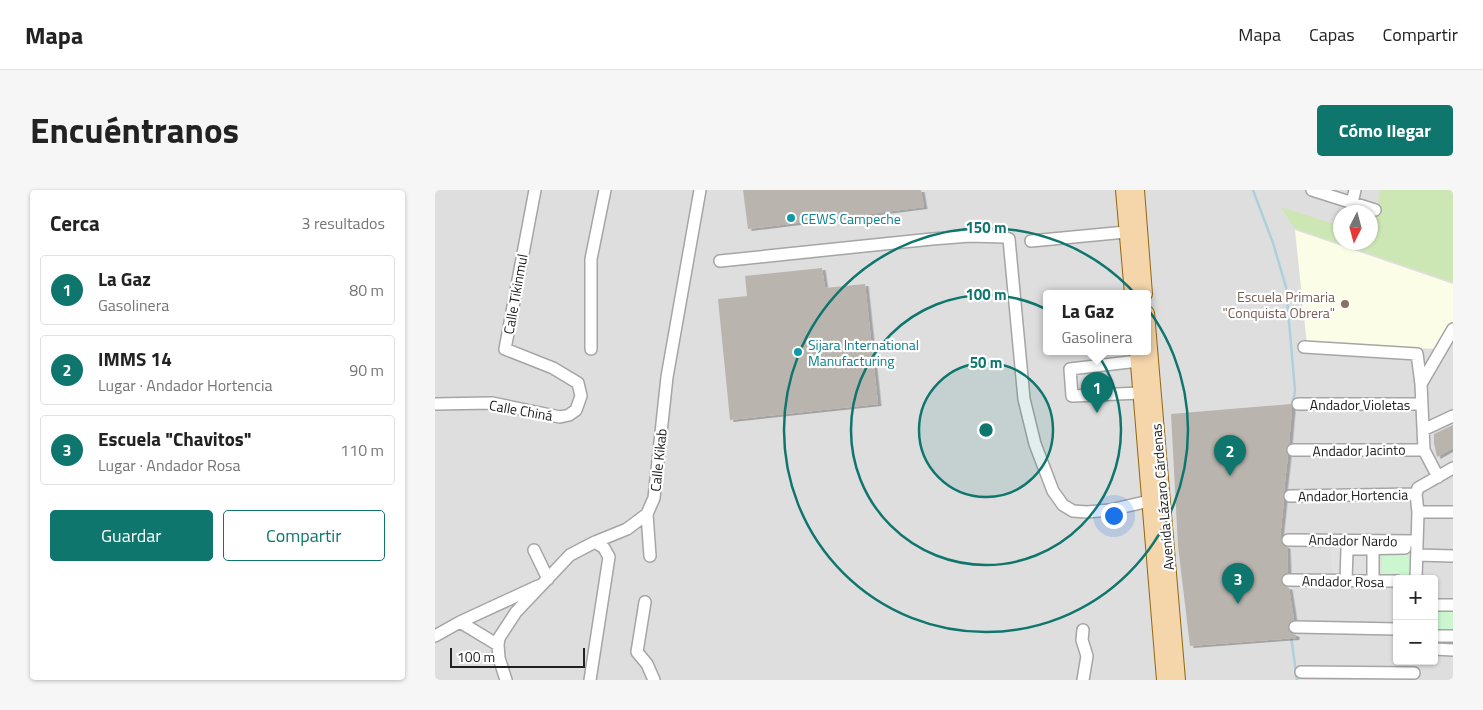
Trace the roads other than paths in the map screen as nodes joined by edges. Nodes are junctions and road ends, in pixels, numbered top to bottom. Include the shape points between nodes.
1 (535, 190) edge
2 (605, 190) edge
3 (700, 190) edge
4 (1123, 190) edge
5 (1137, 190) edge
6 (1312, 190) edge
7 (1355, 190) edge
8 (1353, 203) junction
9 (1359, 205) edge
10 (1127, 232) junction
11 (1031, 241) dead end
12 (720, 261) dead end
13 (1132, 290) edge
14 (1145, 290) edge
15 (1453, 329) edge
16 (1304, 347) dead end
17 (591, 349) dead end
18 (1149, 355) edge
19 (1137, 357) edge
20 (1421, 384) junction
21 (1140, 393) junction
22 (435, 404) edge
23 (1298, 404) dead end
24 (1422, 404) junction
25 (575, 410) joint
26 (1453, 416) edge
27 (1423, 430) junction
28 (1152, 450) junction
29 (1293, 450) dead end
30 (1424, 450) junction
31 (1453, 468) edge
32 (1438, 477) junction
33 (1416, 494) junction
34 (1290, 496) dead end
35 (1149, 500) junction
36 (1418, 512) junction
37 (1453, 512) edge
38 (647, 514) junction
39 (1158, 525) junction
40 (1288, 540) dead end
41 (595, 542) junction
42 (1417, 548) junction
43 (1373, 549) junction
44 (534, 550) dead end
45 (650, 556) dead end
46 (1453, 556) edge
47 (1416, 575) edge
48 (1288, 580) dead end
49 (546, 581) junction
50 (1346, 581) junction
51 (1373, 582) junction
52 (1393, 582) edge
53 (645, 602) dead end
54 (1438, 605) edge
55 (1453, 605) edge
56 (461, 622) junction
57 (1295, 627) dead end
58 (1393, 629) edge
59 (1083, 630) dead end
60 (435, 636) edge
61 (1438, 636) edge
62 (1453, 636) edge
63 (498, 645) junction
64 (1438, 649) edge
65 (1453, 650) edge
66 (1415, 671) edge
67 (1301, 672) dead end
68 (506, 680) edge
69 (590, 680) edge
70 (654, 680) edge
71 (1083, 680) edge
72 (1165, 680) edge
73 (1178, 680) edge

1 - 25 street, Calle Tikinmul via 505,349 553,368 578,383 581,396
2 - 17 street via 591,260
3 - 38 street, Calle Kikab via 667,377 654,498
4 - 10 main road
5 - 14 main road
6 - 8 street
7 - 8 street
8 - 9 street
10 - 11 street
10 - 13 main road
12 - 35 street via 970,236 1009,239 1024,399 1035,444 1053,490 1063,506 1073,511 1110,510
15 - 20 street
16 - 20 street via 1417,354
18 - 28 main road, Avenida Lázaro Cárdenas
19 - 21 main road, Avenida Lázaro Cárdenas
19 - 21 street via 1070,369 1071,387 1072,396
20 - 24 street
21 - 28 main road, Avenida Lázaro Cárdenas
22 - 25 street, Calle Chiná via 492,403 561,417
23 - 24 street, Andador Violetas
24 - 27 street
26 - 27 street
27 - 30 street
28 - 35 main road, Avenida Lázaro Cárdenas
28 - 39 main road, Avenida Lázaro Cárdenas
29 - 30 street, Andador Jacinto
30 - 32 street
31 - 32 street
32 - 33 street via 1419,488
33 - 34 street, Andador Hortencia
33 - 36 street
35 - 39 main road, Avenida Lázaro Cárdenas
36 - 37 street
36 - 42 street
38 - 41 street via 627,529
38 - 45 street
39 - 72 main road, Avenida Lázaro Cárdenas
39 - 73 main road, Avenida Lázaro Cárdenas
40 - 42 street, Andador Nardo
41 - 49 street via 570,555
41 - 69 street via 609,557
42 - 43 street
42 - 46 street, Andador Nardo
42 - 47 street
43 - 50 street via 1347,549
43 - 51 street
44 - 49 street
48 - 50 street, Andador Rosa
49 - 56 street
49 - 63 street via 516,612
50 - 51 street, Andador Rosa
51 - 52 street, Andador Rosa
53 - 70 street via 637,652
54 - 55 street
56 - 60 street
56 - 63 street
57 - 58 street
59 - 71 street via 1082,640 1087,656
61 - 62 street
63 - 68 street
64 - 65 street
66 - 67 street

